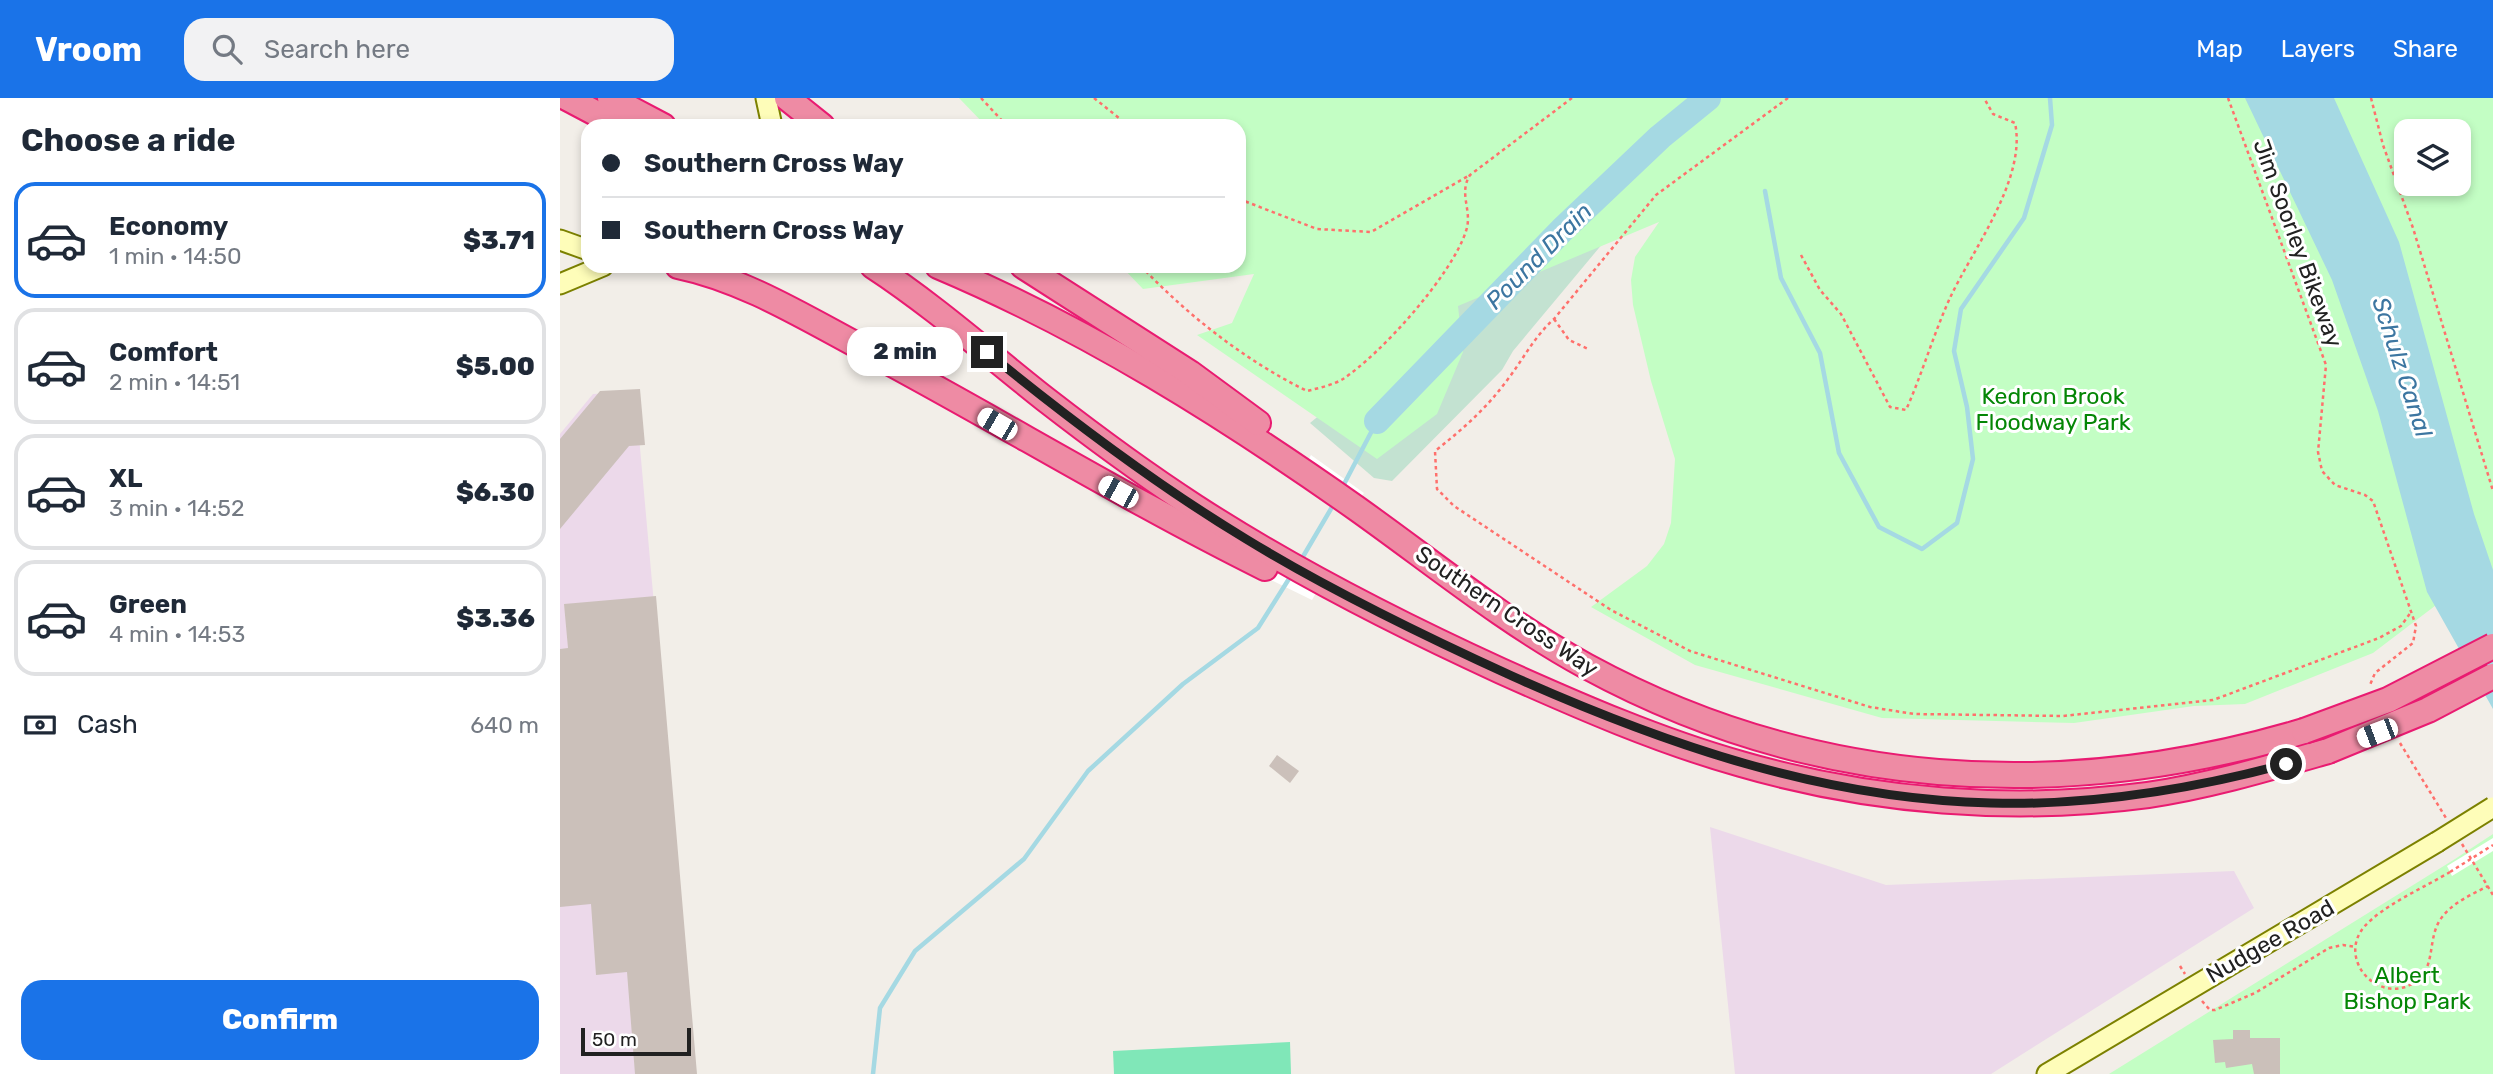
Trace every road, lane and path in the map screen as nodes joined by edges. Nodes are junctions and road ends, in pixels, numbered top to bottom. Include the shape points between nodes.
1 (567, 98) edge
2 (610, 98) edge
3 (766, 98) edge
4 (787, 98) edge
5 (981, 98) edge
6 (1094, 98) edge
7 (1572, 98) edge
8 (1788, 98) edge
9 (1984, 98) edge
10 (2228, 98) edge
11 (2371, 98) edge
12 (607, 119) edge
13 (650, 119) edge
14 (770, 119) edge
15 (813, 119) edge
16 (1000, 119) edge
17 (1120, 119) edge
18 (1471, 175) junction
19 (1246, 202) edge
20 (560, 240) edge
21 (581, 248) edge
22 (1801, 255) dead end
23 (586, 273) edge
24 (704, 273) edge
25 (883, 273) edge
26 (953, 273) edge
27 (1034, 273) edge
28 (1148, 273) edge
29 (560, 284) edge
30 (1554, 319) junction
31 (1588, 349) dead end
32 (1305, 466) junction
33 (2493, 491) edge
34 (1274, 564) junction
35 (2411, 612) junction
36 (2493, 646) edge
37 (2493, 676) edge
38 (2370, 690) dead end
39 (2398, 740) dead end
40 (2493, 807) edge
41 (2448, 821) dead end
42 (2461, 843) dead end
43 (2493, 845) edge
44 (2488, 886) junction
45 (2493, 895) edge
46 (2356, 947) junction
47 (2204, 1004) dead end
48 (2047, 1074) edge

1 - 12 highway
2 - 13 highway
3 - 14 main road
4 - 15 highway
5 - 16 path
6 - 17 path
7 - 18 path
8 - 30 path via 1656,195
9 - 22 path via 1993,114 2015,123 2019,142 2008,184 1949,301 1906,410 1890,407 1841,314 1820,290
10 - 35 path, Jim Soorley Bikeway via 2326,365 2320,467 2333,484 2373,501
11 - 33 path
18 - 19 path via 1371,232 1317,229
18 - 28 path via 1464,194 1470,216 1465,234 1440,275 1397,332 1342,380 1325,386 1307,391 1280,378 1172,299
20 - 21 main road
23 - 29 main road
24 - 34 highway via 803,317 1096,480
25 - 34 highway via 1115,452
26 - 32 highway via 1126,359
27 - 32 highway via 1190,373
30 - 31 path via 1569,340
30 - 35 path via 1536,336 1509,379 1476,418 1435,451 1437,489 1454,506 1611,610 1690,651 1870,707 1914,714 2063,716 2213,700 2379,638 2402,626
32 - 36 highway, Southern Cross Way, bridge via 1322,485 1517,624 1583,665 1691,717 1823,756 1946,774 2064,775 2174,763 2304,731 2388,700
34 - 37 highway, Southern Cross Way, bridge via 1575,704 1739,764 1870,792 1990,803 2136,796 2234,778 2328,751 2428,710
35 - 38 path, Jim Soorley Bikeway via 2416,629 2413,643 2375,673
39 - 41 path
40 - 48 main road, Nudgee Road, bridge
42 - 44 path
43 - 46 path, bridge via 2369,922
44 - 45 path
44 - 46 path via 2456,903 2442,917 2434,931 2427,970 2409,985 2391,989 2375,985 2360,968
46 - 47 path via 2329,948 2226,1006 2210,1010

